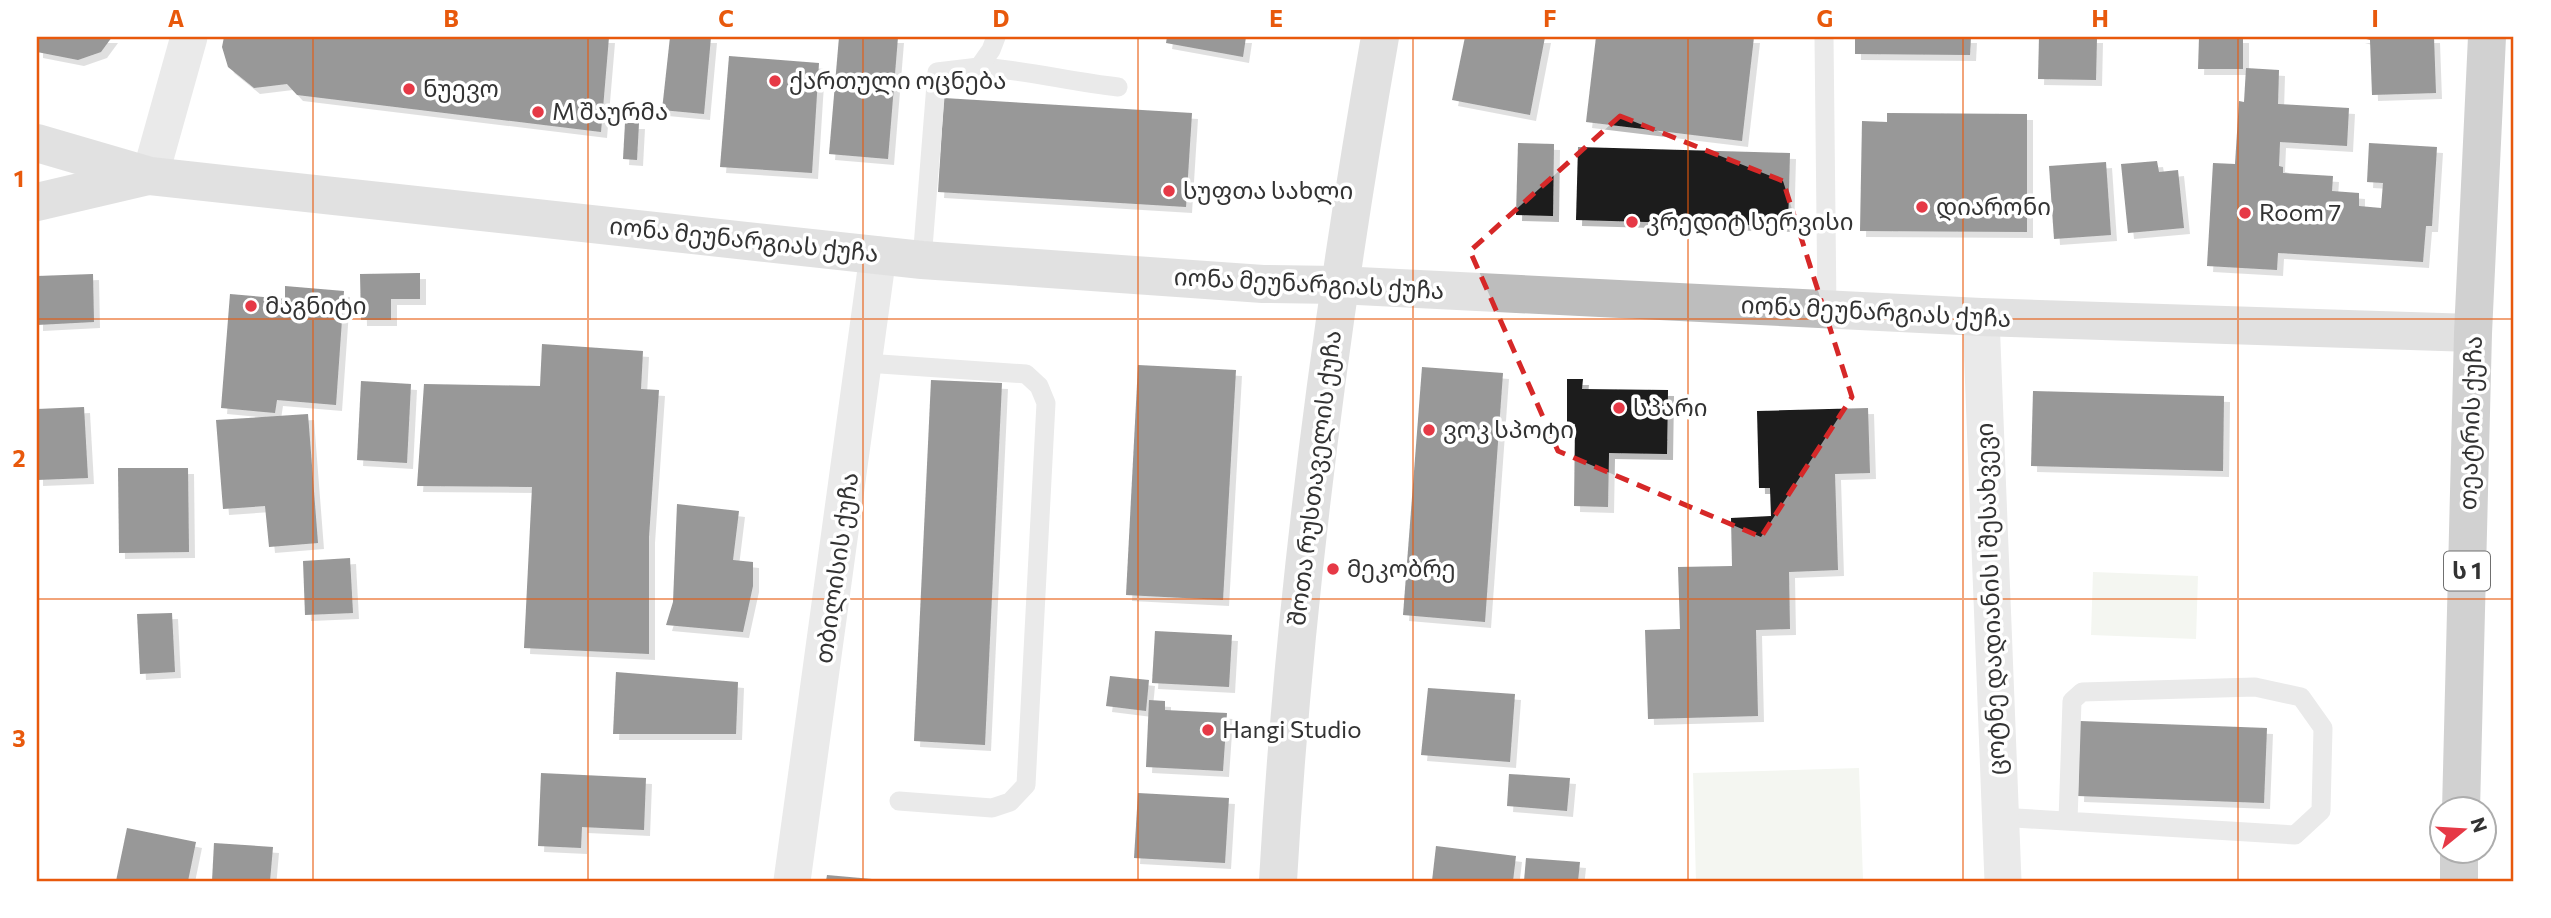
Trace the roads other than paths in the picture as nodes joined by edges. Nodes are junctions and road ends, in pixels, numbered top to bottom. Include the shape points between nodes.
1 (189, 37) edge
2 (996, 37) edge
3 (1380, 37) edge
4 (1824, 37) edge
5 (2487, 37) edge
6 (979, 67) junction
7 (1118, 87) dead end
8 (37, 143) edge
9 (150, 176) junction
10 (37, 202) edge
11 (878, 255) junction
12 (922, 260) junction
13 (1338, 285) junction
14 (1828, 310) junction
15 (1981, 317) junction
16 (2473, 333) junction
17 (866, 363) junction
18 (2460, 796) edge
19 (899, 801) dead end
20 (1999, 817) junction
21 (2068, 821) junction
22 (792, 881) edge
23 (1278, 881) edge
24 (2003, 881) edge

1 - 9 street
2 - 6 lane
3 - 13 main road, შოთა რუსთაველის ქუჩა
4 - 14 lane
5 - 16 highway, თეატრის ქუჩა / ს 1
6 - 7 lane
6 - 12 lane via 937,72
8 - 9 main road
9 - 10 main road
9 - 11 main road, იონა მეუნარგიას ქუჩა
11 - 12 main road, იონა მეუნარგიას ქუჩა
11 - 17 street, თბილისის ქუჩა
12 - 13 main road, იონა მეუნარგიას ქუჩა via 1263,285
13 - 14 main road, იონა მეუნარგიას ქუჩა
13 - 23 main road, შოთა რუსთაველის ქუჩა via 1286,734
14 - 15 main road, იონა მეუნარგიას ქუჩა
15 - 16 main road, იონა მეუნარგიას ქუჩა
15 - 20 street, ცოტნე დადიანის I შესახვევი
16 - 18 highway, თეატრის ქუჩა / ს 1
17 - 19 lane via 1026,373 1039,386 1046,403 1026,785 1010,802 992,808
17 - 22 street, თბილისის ქუჩა
20 - 21 lane
20 - 24 street, ცოტნე დადიანის I შესახვევი
21 - 21 lane via 2294,835 2321,811 2323,728 2301,697 2255,687 2082,692 2072,701

